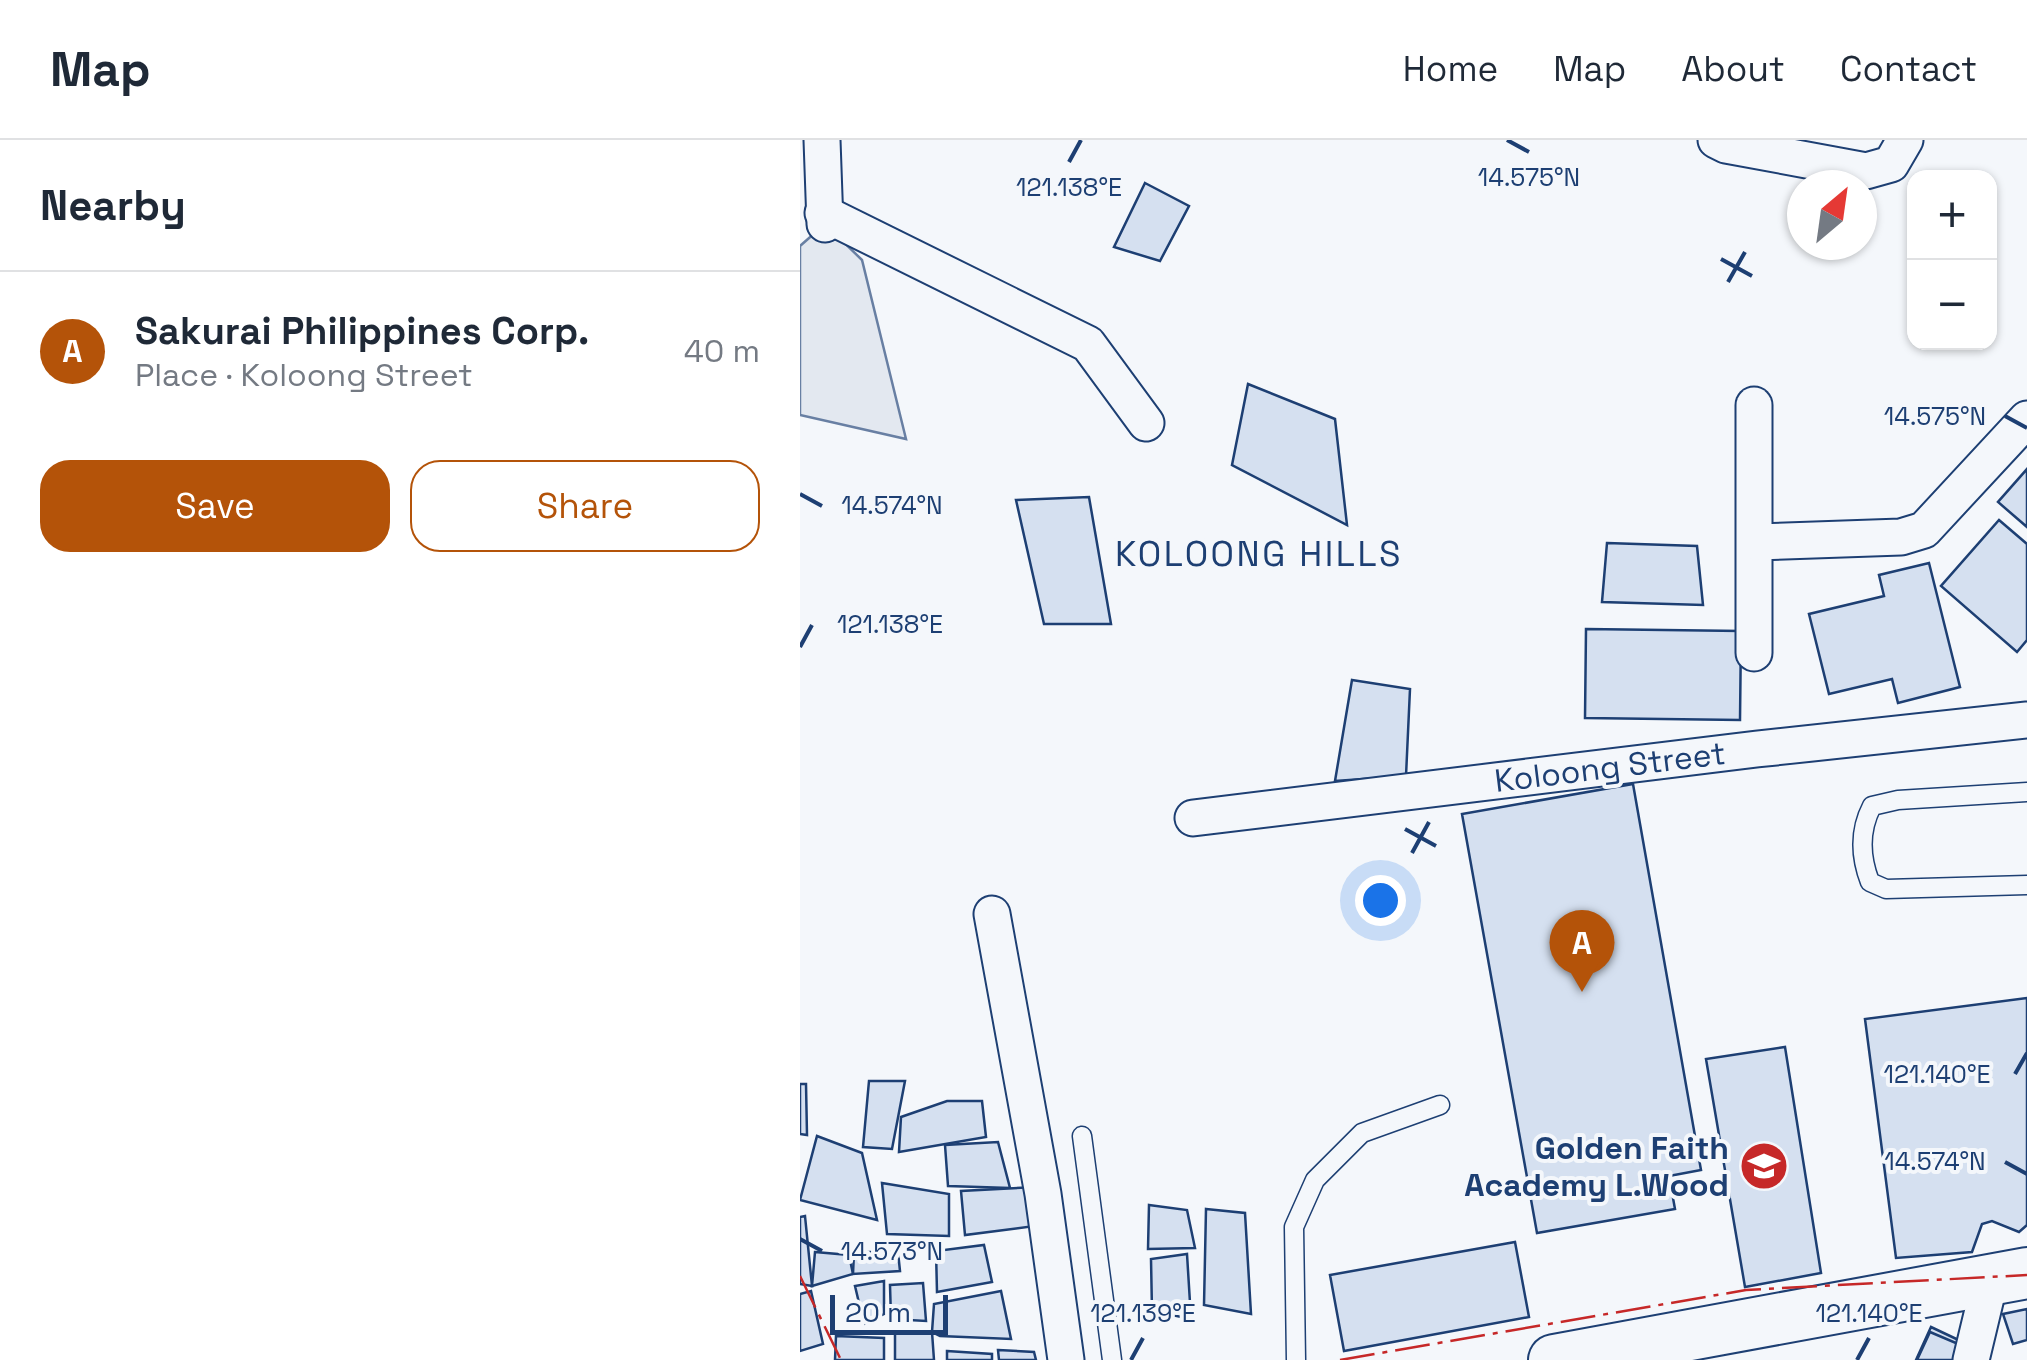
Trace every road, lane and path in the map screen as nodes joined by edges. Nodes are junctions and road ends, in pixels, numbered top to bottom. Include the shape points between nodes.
1 (822, 140) edge
2 (1716, 140) edge
3 (1905, 140) edge
4 (1754, 405) dead end
5 (2027, 420) edge
6 (1146, 423) dead end
7 (1756, 542) junction
8 (1754, 653) dead end
9 (2027, 720) edge
10 (2027, 792) edge
11 (1193, 818) dead end
12 (2027, 885) edge
13 (992, 914) dead end
14 (1440, 1106) dead end
15 (1082, 1136) dead end
16 (2009, 1277) edge
17 (1066, 1360) edge
18 (1112, 1360) edge
19 (1296, 1360) edge
20 (1554, 1360) edge
21 (1970, 1360) edge

1 - 6 street via 824,218 1088,344
2 - 3 street via 1866,172 1891,164
4 - 7 street
5 - 7 street via 1924,530 1901,537
7 - 8 street
9 - 11 street, Koloong Street
10 - 12 lane via 1898,800 1872,806 1862,826 1870,882 1886,889
13 - 17 street
14 - 19 lane via 1362,1133 1315,1180 1294,1227
15 - 18 lane
16 - 20 main road
16 - 21 street

